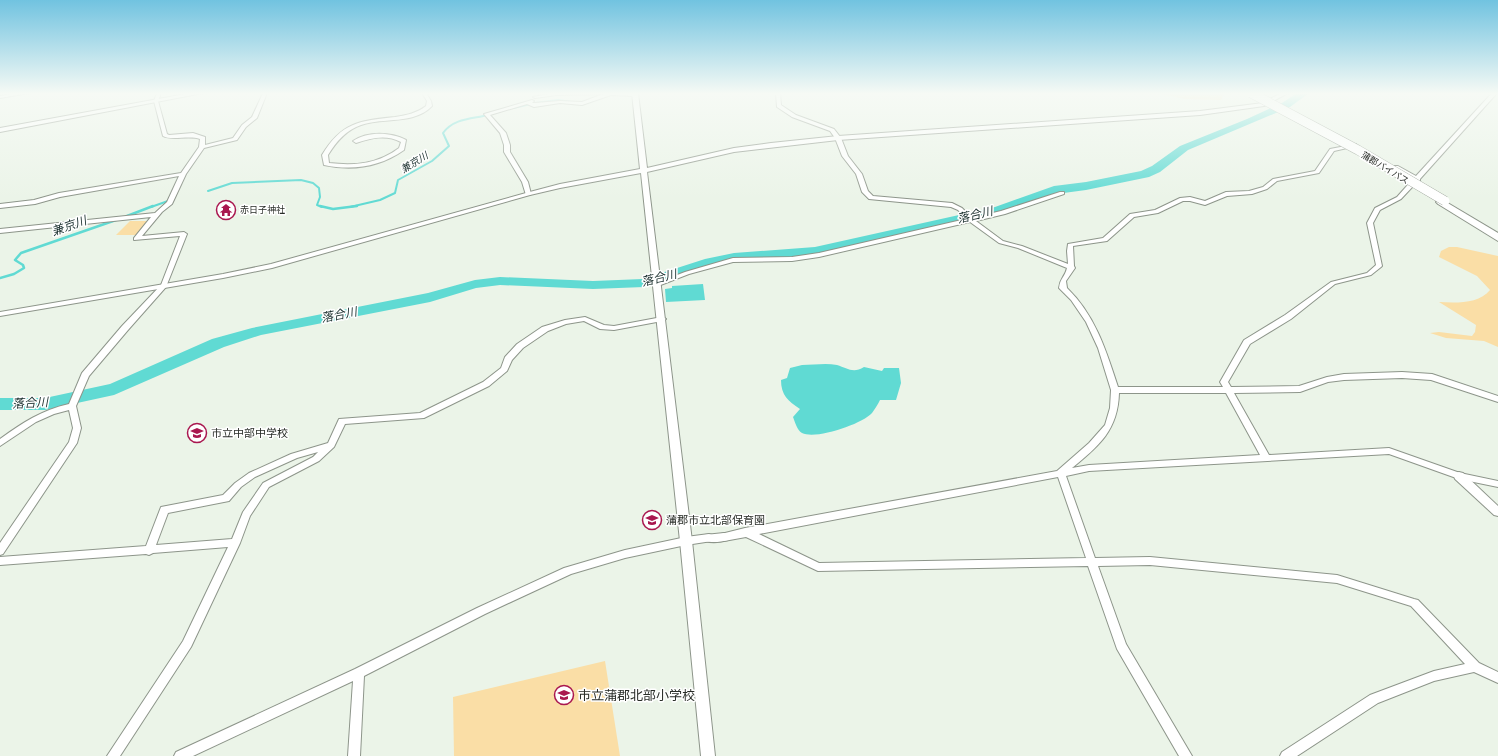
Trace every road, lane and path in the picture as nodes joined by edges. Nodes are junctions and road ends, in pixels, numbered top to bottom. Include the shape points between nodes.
1 (163, 128) edge
2 (242, 128) edge
3 (351, 128) edge
4 (499, 128) edge
5 (639, 128) edge
6 (828, 128) edge
7 (973, 128) edge
8 (1315, 128) edge
9 (1464, 128) edge
10 (838, 138) junction
11 (356, 141) dead end
12 (202, 147) junction
13 (643, 170) junction
14 (183, 174) junction
15 (1418, 180) junction
16 (1062, 193) dead end
17 (528, 194) junction
18 (1443, 201) junction
19 (0, 206) edge
20 (157, 215) junction
21 (972, 220) junction
22 (0, 231) edge
23 (1498, 235) edge
24 (1498, 238) edge
25 (1072, 268) junction
26 (656, 281) junction
27 (164, 286) junction
28 (2, 315) edge
29 (662, 319) junction
30 (1115, 390) junction
31 (1229, 391) junction
32 (1498, 399) edge
33 (72, 405) junction
34 (0, 443) edge
35 (331, 445) junction
36 (1266, 458) junction
37 (1061, 473) junction
38 (1459, 476) junction
39 (1498, 484) edge
40 (1498, 512) edge
41 (745, 532) junction
42 (724, 537) joint
43 (709, 538) joint
44 (686, 541) junction
45 (235, 543) junction
46 (0, 551) edge
47 (149, 551) junction
48 (0, 561) edge
49 (1093, 564) junction
50 (1475, 667) junction
51 (359, 674) junction
52 (1498, 678) edge
53 (707, 753) edge
54 (112, 756) edge
55 (180, 756) edge
56 (354, 756) edge
57 (1186, 756) edge
58 (1286, 756) edge

1 - 12 street via 168,137 200,136 203,138
2 - 12 street via 235,139
3 - 11 street via 333,141 325,155 326,164 346,167 378,163 402,149 404,141 397,136 388,135 366,137
4 - 17 street via 507,145 507,152 525,182
5 - 13 street
6 - 10 street
7 - 10 street
8 - 18 highway, 蒲郡バイパス, bridge
9 - 15 street
10 - 13 street via 734,150
10 - 21 street via 845,156 859,174 865,192 871,198 946,204 960,209
12 - 14 street
13 - 17 street
13 - 26 street
14 - 19 street via 59,195 35,202
14 - 20 street via 170,203
15 - 25 street via 1357,145 1332,150 1317,172 1275,180 1265,188 1250,193 1226,194 1205,203 1190,198 1182,199 1156,212 1132,215 1105,240 1070,245
15 - 31 street via 1399,198 1377,209 1370,223 1379,266 1369,274 1333,283 1288,317 1247,342 1224,382
16 - 21 street via 1003,213
17 - 27 street via 304,258
18 - 23 highway, 蒲郡バイパス
18 - 24 highway, 蒲郡バイパス
20 - 22 street
20 - 27 street via 136,239 184,234
21 - 25 street via 1001,242
21 - 26 street via 819,255 792,259 733,260
25 - 30 street via 1063,281 1063,288 1073,296 1099,337
26 - 29 street
27 - 28 street
27 - 33 street via 85,375
29 - 35 street via 614,328 603,327 585,319 564,322 544,329 520,346 504,369 486,384 422,416 342,422
29 - 44 street
30 - 31 street
30 - 37 street via 1109,426
31 - 32 street via 1300,389 1344,377 1402,375 1432,377
31 - 36 street
33 - 34 street via 52,410 29,422
33 - 46 street via 77,428 73,443
35 - 45 street via 316,459 266,485 246,515
35 - 47 street via 294,456 252,475 238,484 226,498 164,510
36 - 37 street via 1089,468
36 - 38 street via 1389,451
37 - 41 street
37 - 49 street
38 - 39 street
38 - 40 street
41 - 42 street
41 - 49 street via 818,567
42 - 43 street
43 - 44 street
44 - 51 street via 624,554 568,571 481,611
44 - 53 street
45 - 47 street
45 - 54 street via 187,644
47 - 48 street
49 - 50 street via 1150,561 1337,579 1414,603
49 - 57 street via 1121,646
50 - 52 street
50 - 58 street via 1434,676 1374,699
51 - 55 street
51 - 56 street

